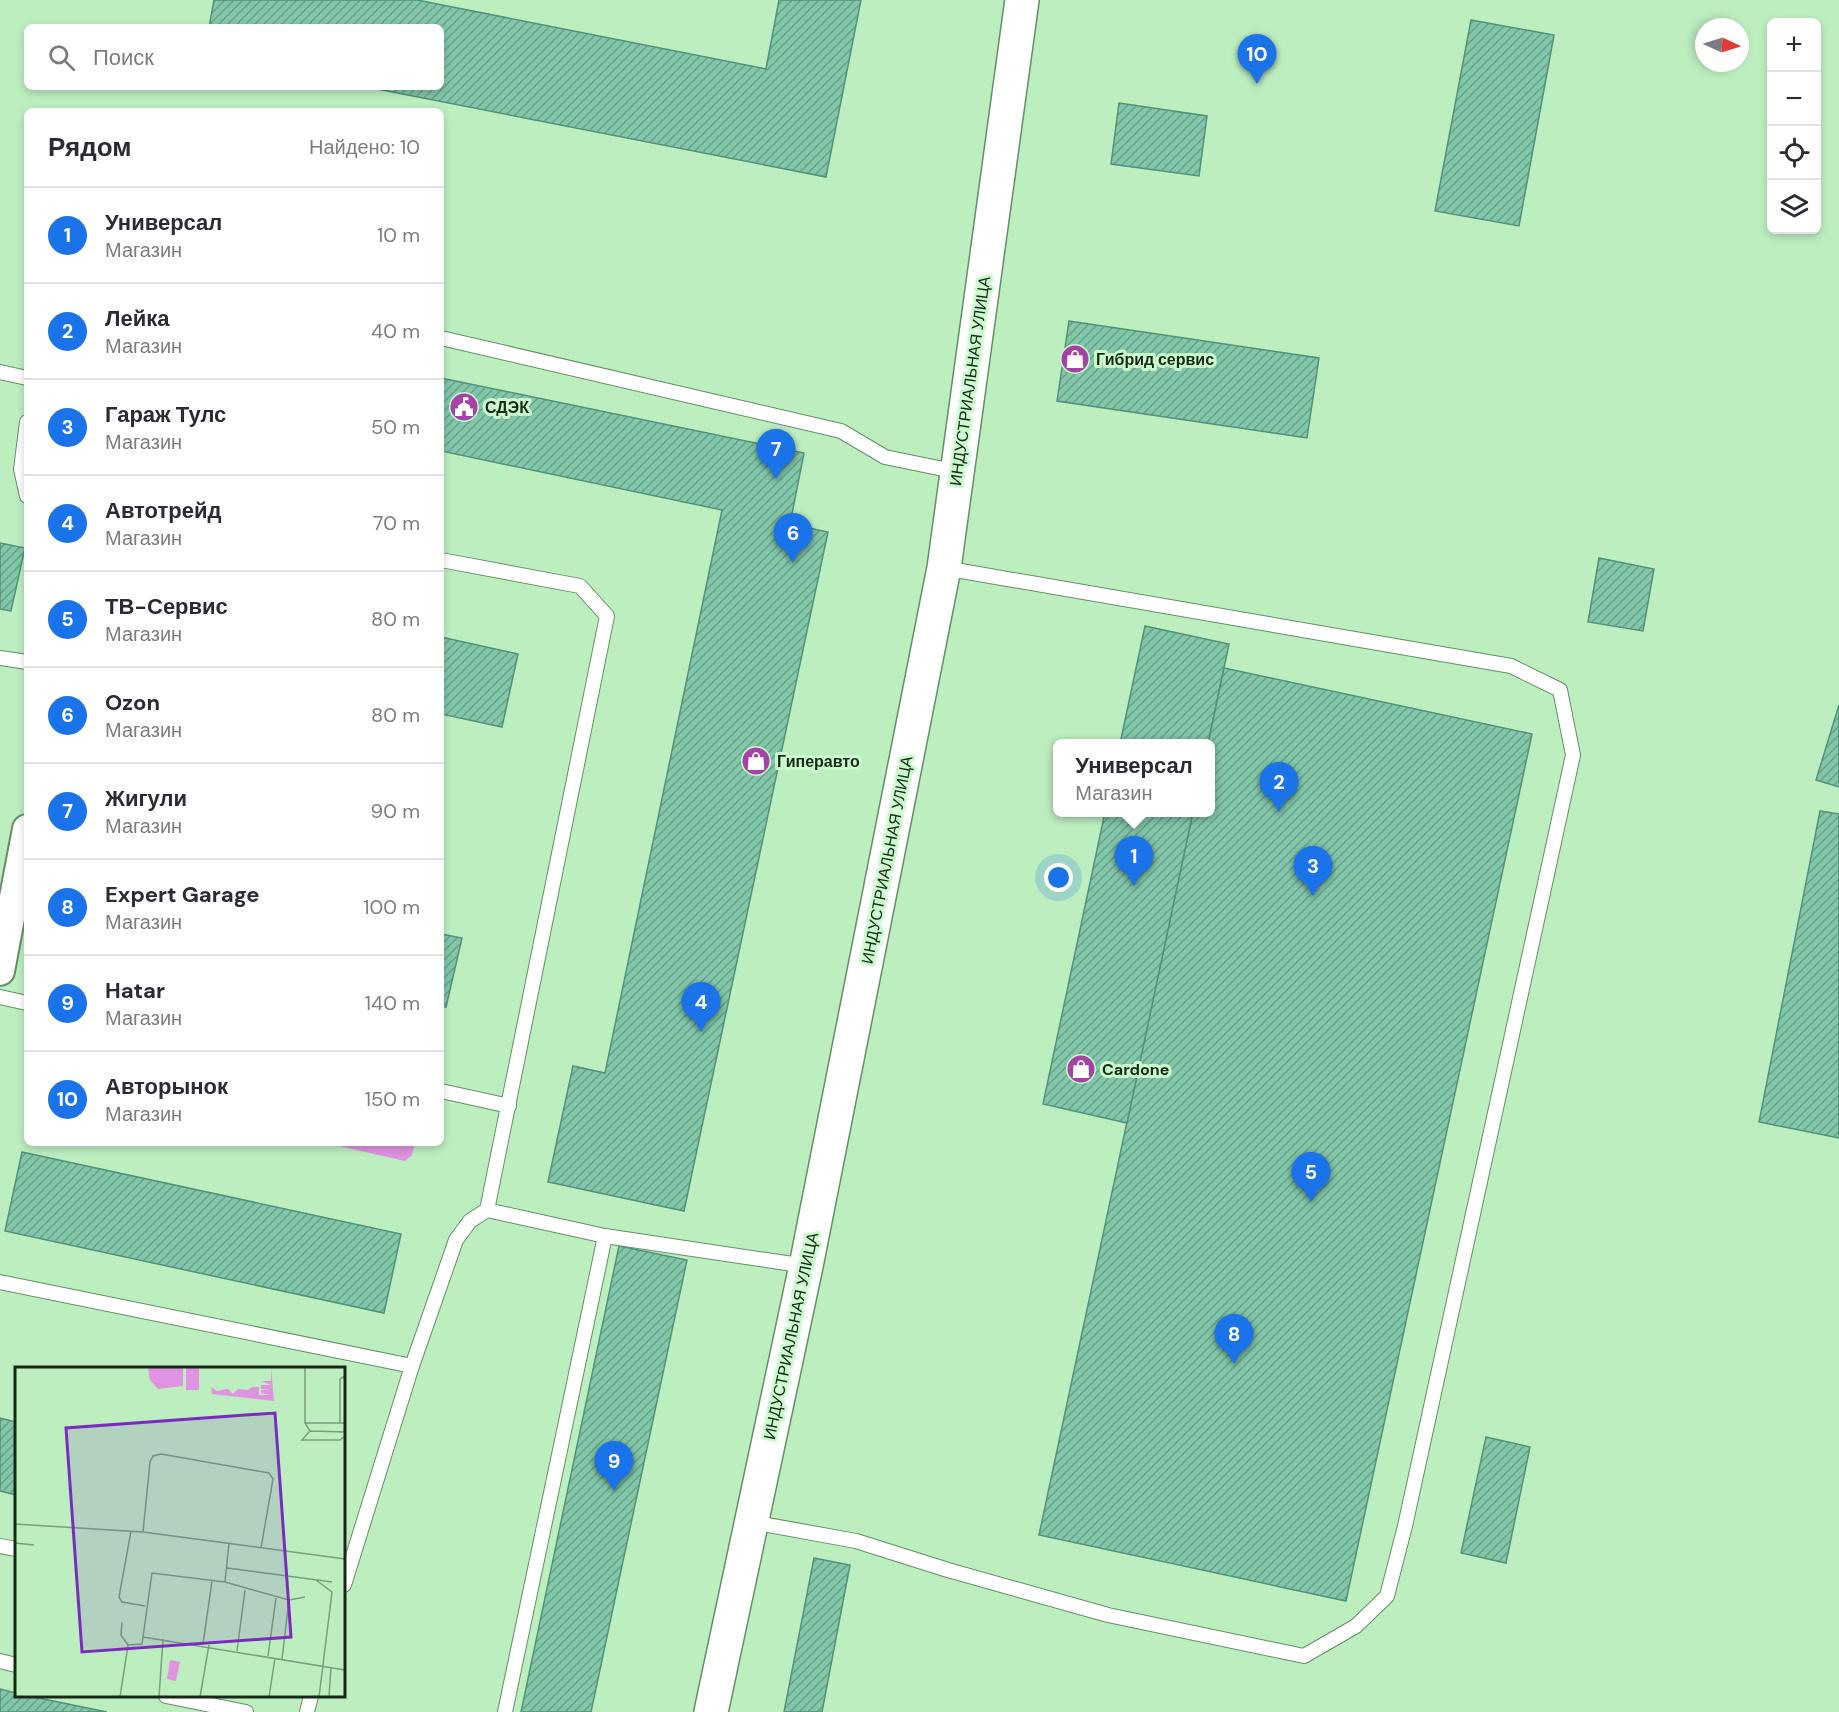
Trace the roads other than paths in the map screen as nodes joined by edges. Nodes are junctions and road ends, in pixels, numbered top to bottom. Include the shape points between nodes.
1 (1022, 0) edge
2 (444, 339) edge
3 (0, 372) edge
4 (24, 377) edge
5 (24, 446) edge
6 (958, 472) junction
7 (24, 482) edge
8 (444, 561) edge
9 (944, 568) junction
10 (0, 658) edge
11 (24, 662) edge
12 (24, 845) edge
13 (0, 971) edge
14 (0, 997) edge
15 (24, 1002) edge
16 (444, 1092) edge
17 (508, 1106) junction
18 (487, 1210) junction
19 (605, 1236) junction
20 (806, 1266) junction
21 (0, 1282) edge
22 (412, 1366) junction
23 (751, 1522) junction
24 (0, 1546) edge
25 (15, 1549) edge
26 (345, 1581) edge
27 (0, 1661) edge
28 (15, 1665) edge
29 (175, 1697) edge
30 (311, 1697) edge
31 (246, 1712) edge
32 (307, 1712) edge
33 (505, 1712) edge
34 (711, 1712) edge

1 - 6 main road, ИНДУСТРИАЛЬНАЯ УЛИЦА
2 - 6 lane via 841,431 885,457
3 - 4 lane
5 - 7 lane
6 - 9 main road, ИНДУСТРИАЛЬНАЯ УЛИЦА
8 - 17 lane via 580,586 607,616
9 - 20 main road, ИНДУСТРИАЛЬНАЯ УЛИЦА
9 - 23 lane via 1511,666 1560,690 1573,755 1402,1538 1387,1596 1356,1626 1304,1656 1108,1615 856,1541
10 - 11 lane
12 - 13 street
14 - 15 lane
16 - 17 lane
17 - 18 lane
18 - 19 lane
18 - 22 lane via 470,1221 456,1240
19 - 20 lane
19 - 33 lane
20 - 23 main road, ИНДУСТРИАЛЬНАЯ УЛИЦА
21 - 22 lane
22 - 26 lane
23 - 34 main road, ИНДУСТРИАЛЬНАЯ УЛИЦА
24 - 25 lane
27 - 28 lane
29 - 31 lane
30 - 32 lane

